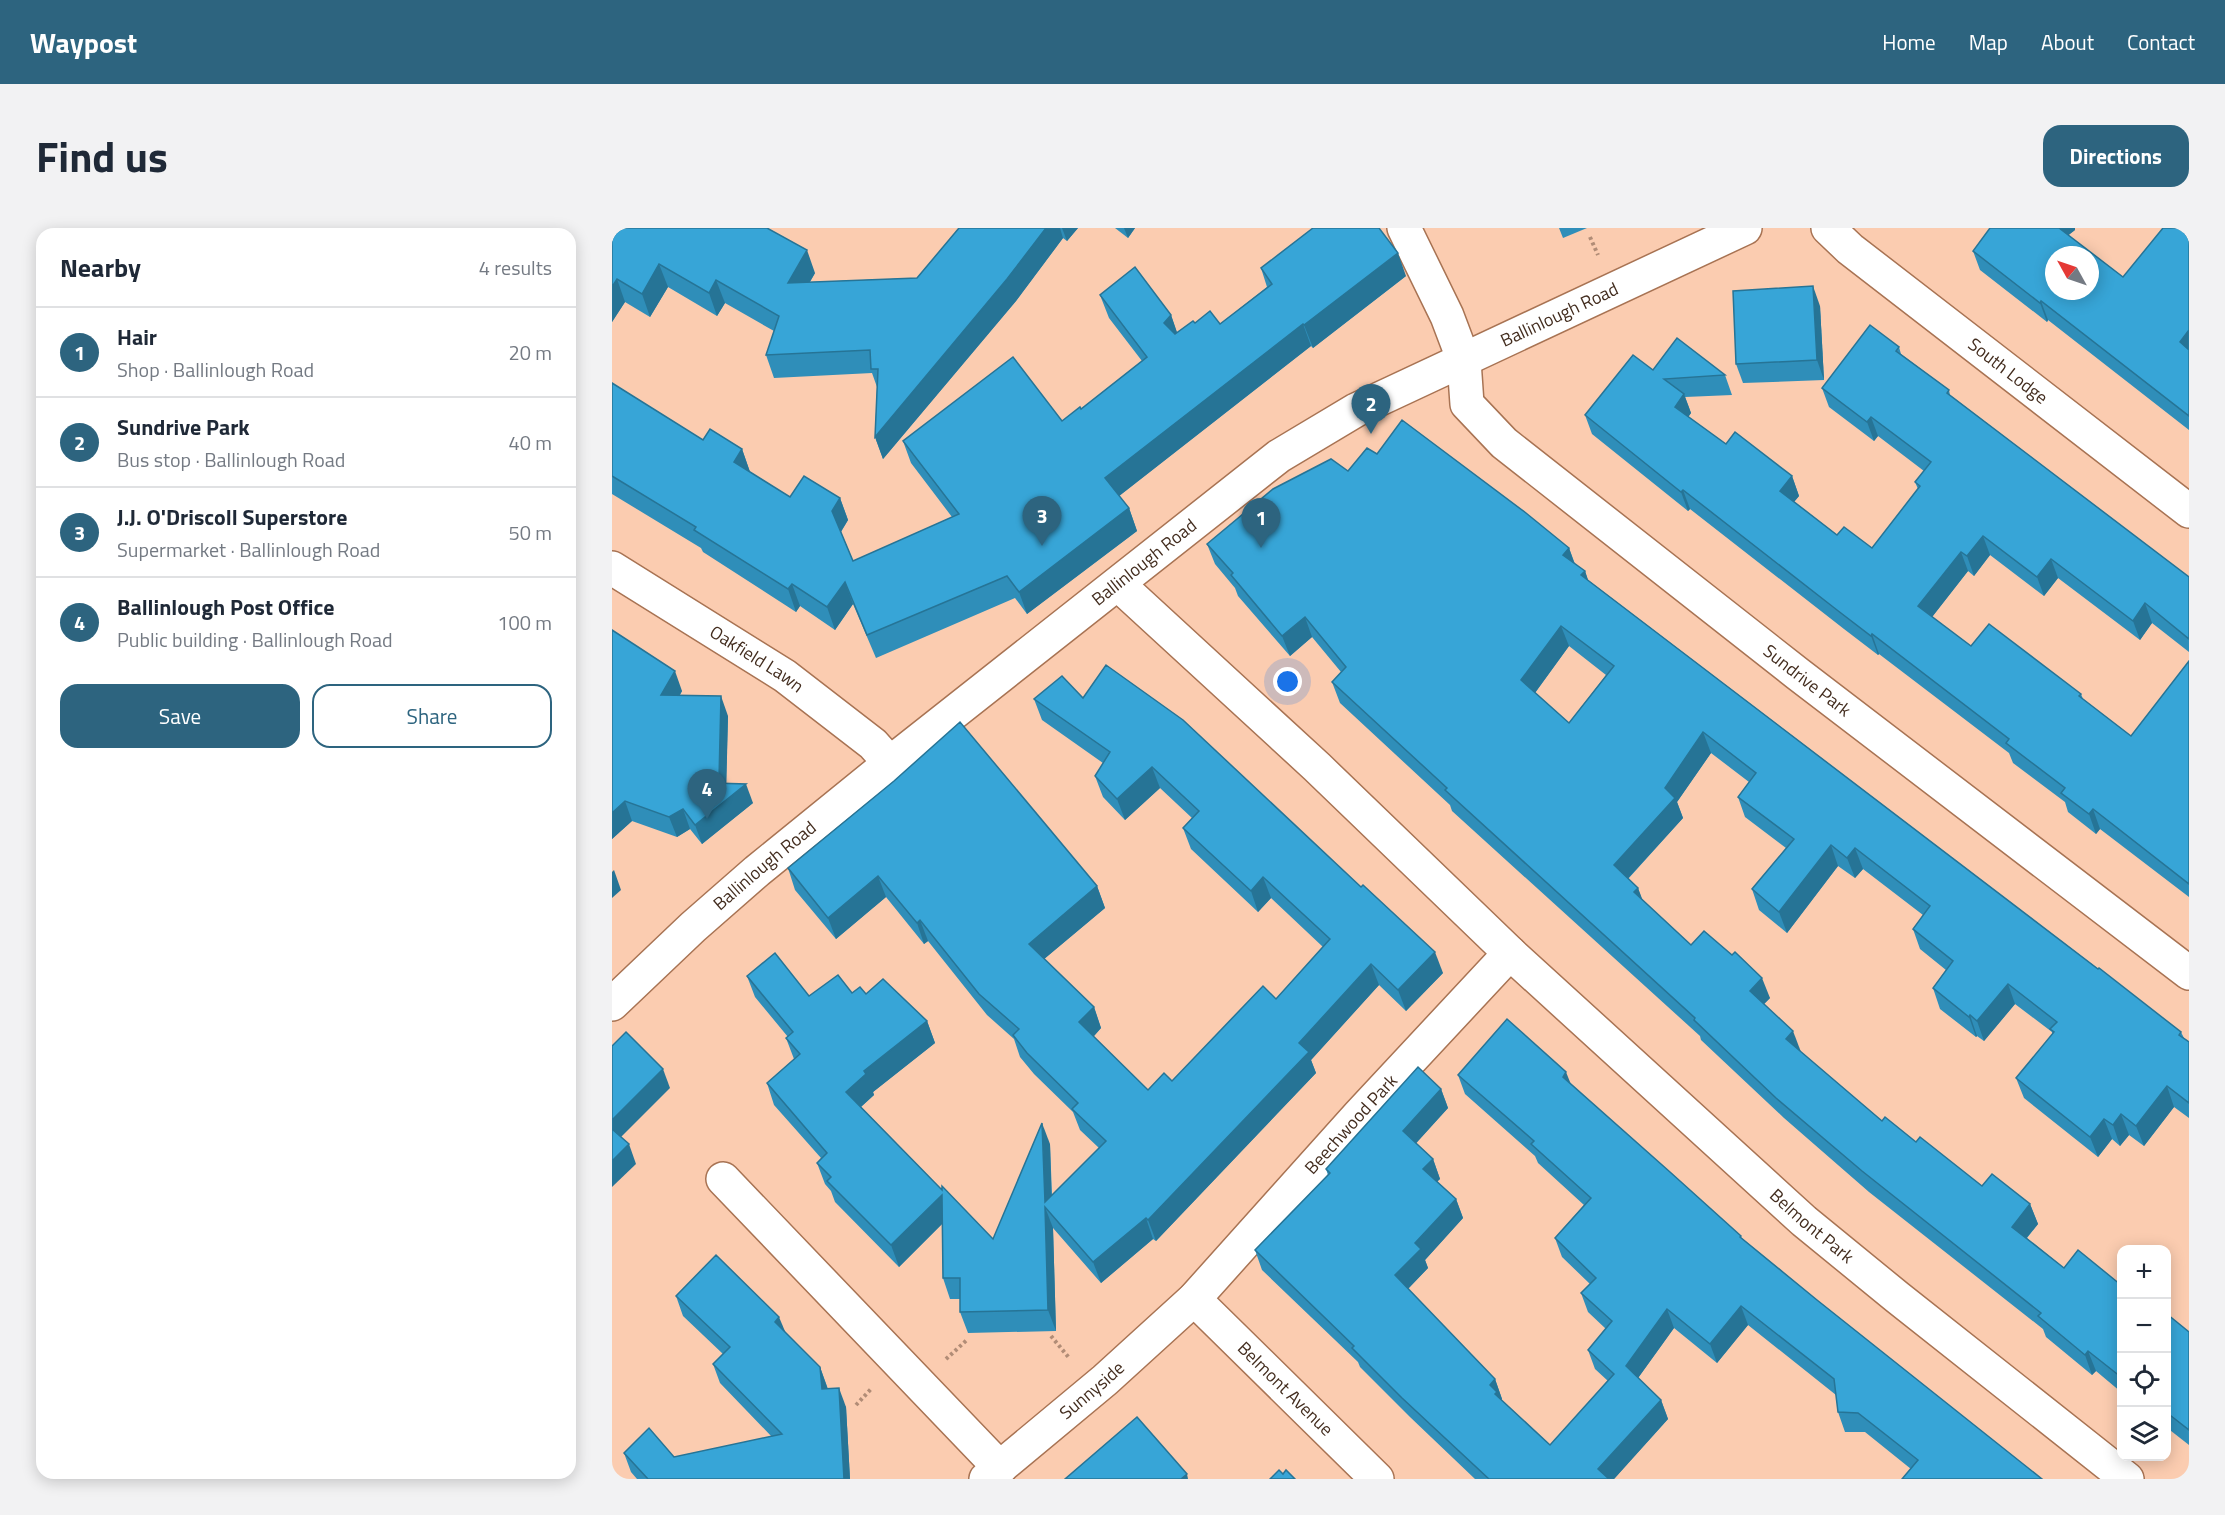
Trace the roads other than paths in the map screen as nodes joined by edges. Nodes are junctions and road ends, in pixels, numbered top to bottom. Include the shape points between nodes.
1 (1404, 228) edge
2 (1745, 228) edge
3 (1828, 228) edge
4 (1464, 361) junction
5 (2189, 511) edge
6 (612, 568) edge
7 (1119, 585) junction
8 (890, 762) junction
9 (1510, 953) junction
10 (2189, 974) edge
11 (612, 1004) edge
12 (723, 1179) dead end
13 (1194, 1299) junction
14 (993, 1473) edge
15 (1377, 1479) edge
16 (2127, 1479) edge

1 - 4 street, Sundrive Park via 1447,316
2 - 4 street, Ballinlough Road
3 - 5 street, South Lodge
4 - 7 street, Ballinlough Road via 1356,410 1279,456
4 - 10 street, Sundrive Park via 1467,404 1511,450
6 - 8 street, Oakfield Lawn via 785,676 873,744
7 - 8 street, Ballinlough Road
7 - 9 street, Belmont Park via 1317,767
8 - 11 street, Ballinlough Road via 757,871
9 - 13 street, Beechwood Park
9 - 16 street, Belmont Park via 1805,1222
12 - 14 street
13 - 14 street, Sunnyside via 1106,1380
13 - 15 street, Belmont Avenue

